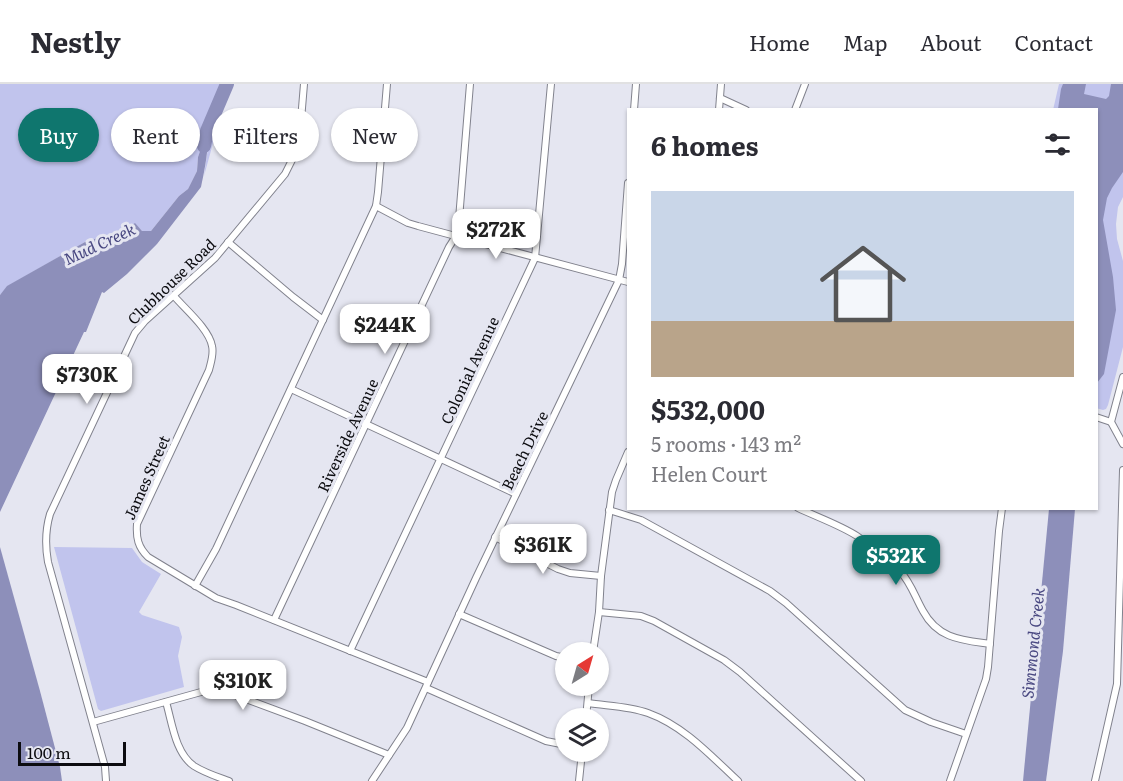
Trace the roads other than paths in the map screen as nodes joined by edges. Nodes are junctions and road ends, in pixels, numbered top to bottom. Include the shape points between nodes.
1 (304, 84) edge
2 (387, 84) edge
3 (470, 84) edge
4 (551, 84) edge
5 (636, 84) edge
6 (721, 84) edge
7 (805, 84) edge
8 (720, 98) junction
9 (634, 108) edge
10 (719, 108) edge
11 (742, 108) edge
12 (796, 108) edge
13 (627, 196) edge
14 (376, 206) junction
15 (456, 236) junction
16 (228, 242) junction
17 (535, 258) junction
18 (619, 280) junction
19 (627, 282) edge
20 (174, 296) junction
21 (323, 320) junction
22 (1123, 377) edge
23 (291, 389) junction
24 (1098, 418) edge
25 (1111, 422) junction
26 (366, 424) junction
27 (1123, 444) edge
28 (627, 454) edge
29 (440, 459) junction
30 (1123, 470) edge
31 (516, 494) junction
32 (609, 510) junction
33 (802, 510) edge
34 (1002, 510) edge
35 (495, 537) junction
36 (601, 576) junction
37 (195, 585) junction
38 (1122, 589) edge
39 (599, 612) junction
40 (459, 614) junction
41 (274, 620) junction
42 (594, 642) edge
43 (990, 644) junction
44 (350, 651) junction
45 (555, 656) edge
46 (427, 685) junction
47 (588, 696) edge
48 (166, 702) junction
49 (588, 703) junction
50 (587, 708) edge
51 (93, 722) junction
52 (966, 735) junction
53 (555, 743) edge
54 (389, 755) junction
55 (581, 762) edge
56 (106, 781) edge
57 (230, 781) edge
58 (372, 781) edge
59 (579, 781) edge
60 (738, 781) edge
61 (861, 781) edge
62 (950, 781) edge
63 (1095, 781) edge

1 - 16 street, Clubhouse Road via 294,156 285,174
2 - 14 street
3 - 15 street, Riverside Avenue
4 - 17 street, Colonial Avenue
5 - 9 street
6 - 8 street
7 - 12 street
8 - 10 street
8 - 11 street
13 - 18 street, Beach Drive
14 - 15 street via 408,223
14 - 21 street
15 - 17 street
15 - 26 street, Riverside Avenue
16 - 20 street, Clubhouse Road
16 - 21 street
17 - 18 street
17 - 29 street, Colonial Avenue
18 - 19 street
18 - 31 street, Beach Drive
20 - 37 street, James Street via 207,333 213,357 136,524 136,535 148,557
20 - 51 street, Clubhouse Road via 132,338 53,506 46,529 48,562
21 - 23 street
22 - 25 street
23 - 26 street
23 - 37 street via 216,549
24 - 25 street
25 - 27 street
26 - 29 street
26 - 41 street, Riverside Avenue
28 - 32 street
29 - 31 street
29 - 44 street, Colonial Avenue
30 - 38 street
31 - 35 street, Beach Drive
32 - 36 street
32 - 52 street via 641,520 770,591 905,710
33 - 43 street via 872,546 901,573 923,612 947,635
34 - 43 street
35 - 36 street via 558,569
35 - 40 street, Beach Drive
36 - 39 street
37 - 41 street, James Street via 219,599
38 - 63 street via 1117,684
39 - 42 street
39 - 61 street via 641,616 724,660
40 - 45 street
40 - 46 street, Beach Drive
41 - 44 street, James Street
43 - 52 street via 986,679
44 - 46 street, James Street
46 - 53 street, James Street
46 - 54 street, Beach Drive
47 - 49 street
48 - 51 street
48 - 54 street via 201,692 227,692
48 - 57 street via 179,748 187,759
49 - 50 street
49 - 60 street via 646,712 664,720
51 - 56 street, Clubhouse Road
52 - 62 street
54 - 58 street, Beach Drive
55 - 59 street

